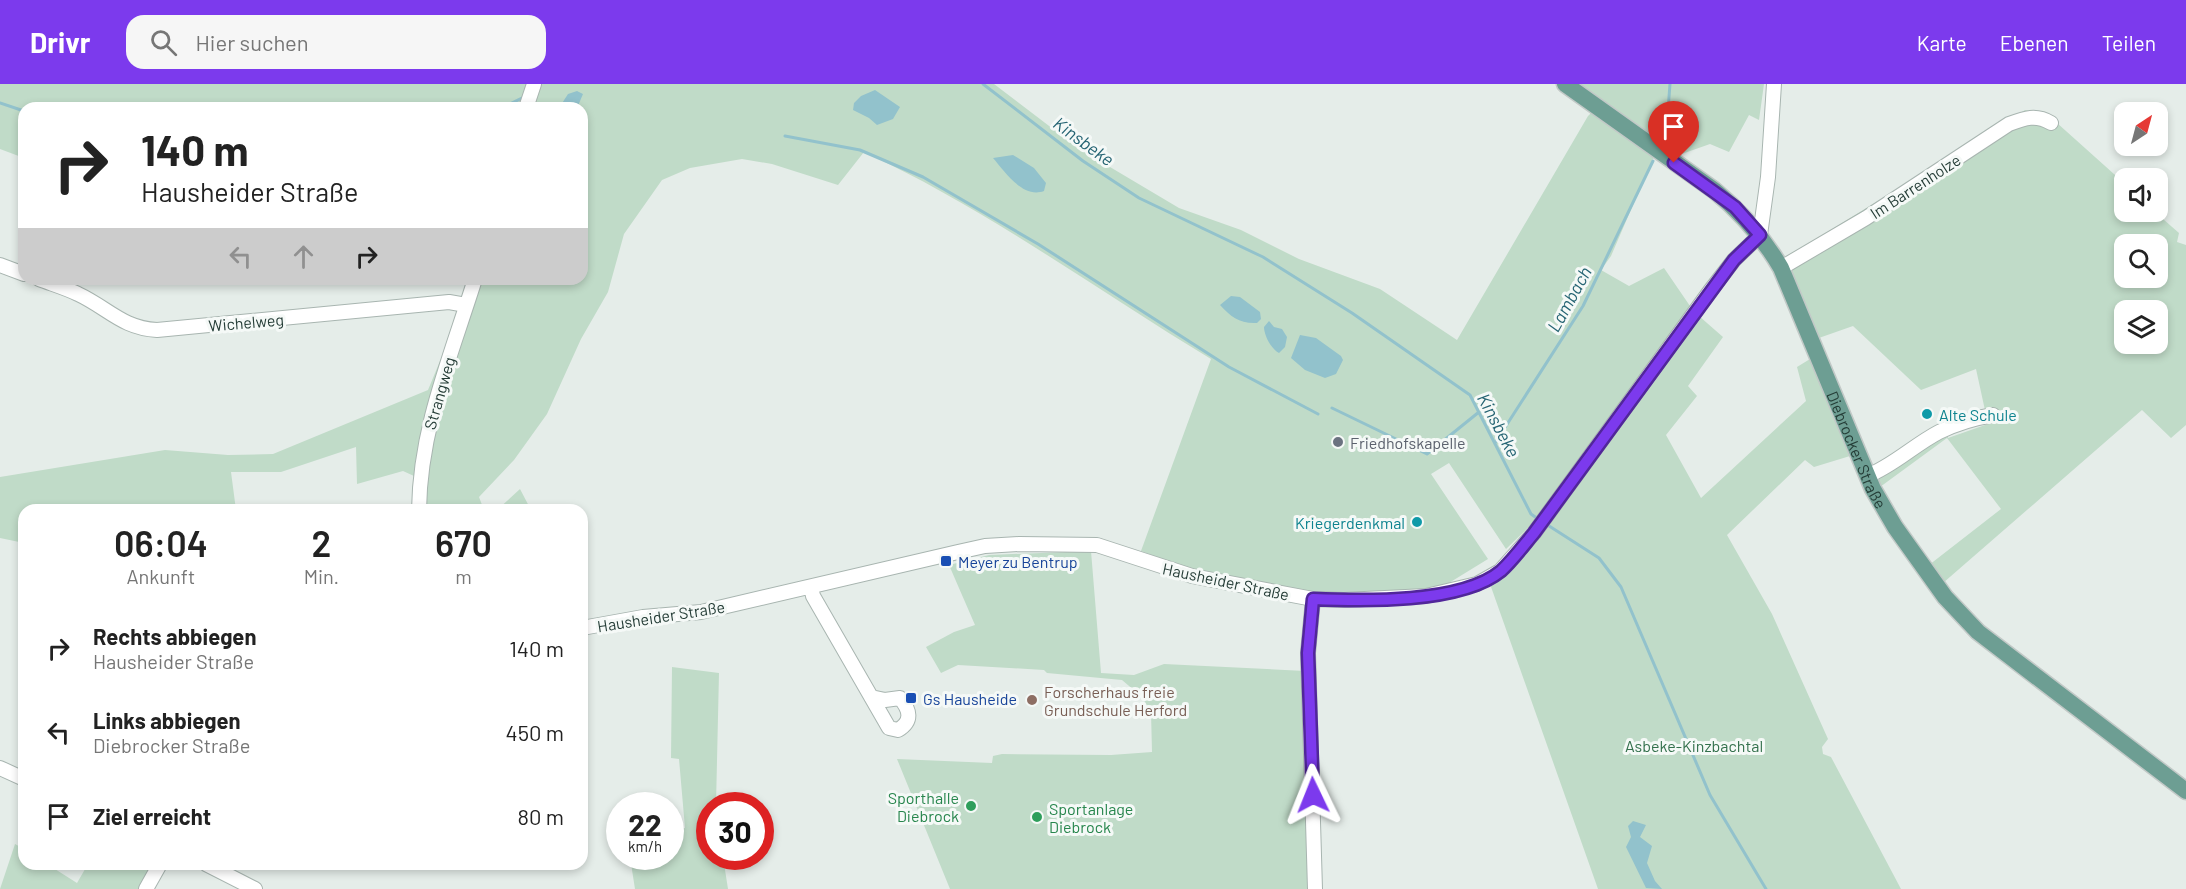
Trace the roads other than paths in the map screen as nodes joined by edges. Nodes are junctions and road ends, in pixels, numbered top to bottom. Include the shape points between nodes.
1 (534, 84) edge
2 (1564, 84) edge
3 (1774, 84) edge
4 (528, 102) edge
5 (2051, 123) dead end
6 (1760, 235) junction
7 (0, 265) edge
8 (1781, 268) junction
9 (18, 272) edge
10 (55, 285) edge
11 (473, 285) edge
12 (466, 305) junction
13 (1992, 415) dead end
14 (1867, 476) junction
15 (419, 504) edge
16 (811, 587) junction
17 (1313, 599) junction
18 (588, 627) edge
19 (871, 697) dead end
20 (0, 768) edge
21 (18, 776) edge
22 (2186, 791) edge
23 (157, 870) edge
24 (218, 870) edge
25 (146, 889) edge
26 (255, 889) edge
27 (1316, 889) edge

1 - 4 street
2 - 6 main road, Diebrocker Straße via 1714,190
3 - 6 street
5 - 8 street, Im Barrenholze via 2027,117 2009,124 1866,218
6 - 8 main road, Diebrocker Straße
6 - 17 street, Hausheider Straße via 1734,260 1534,533 1500,571 1459,590 1389,599
7 - 9 street
8 - 14 main road, Diebrocker Straße
10 - 12 street, Wichelweg via 142,330 449,302
11 - 12 street, Strangweg
12 - 15 street, Strangweg via 437,390 422,459
13 - 14 street via 1940,432
14 - 22 main road, Diebrocker Straße via 1895,527 1963,618
16 - 17 street, Hausheider Straße via 985,546 1078,544 1112,548 1192,576
16 - 18 street, Hausheider Straße via 701,612
16 - 19 street
17 - 27 street via 1308,653
20 - 21 street
23 - 25 street
24 - 26 street

